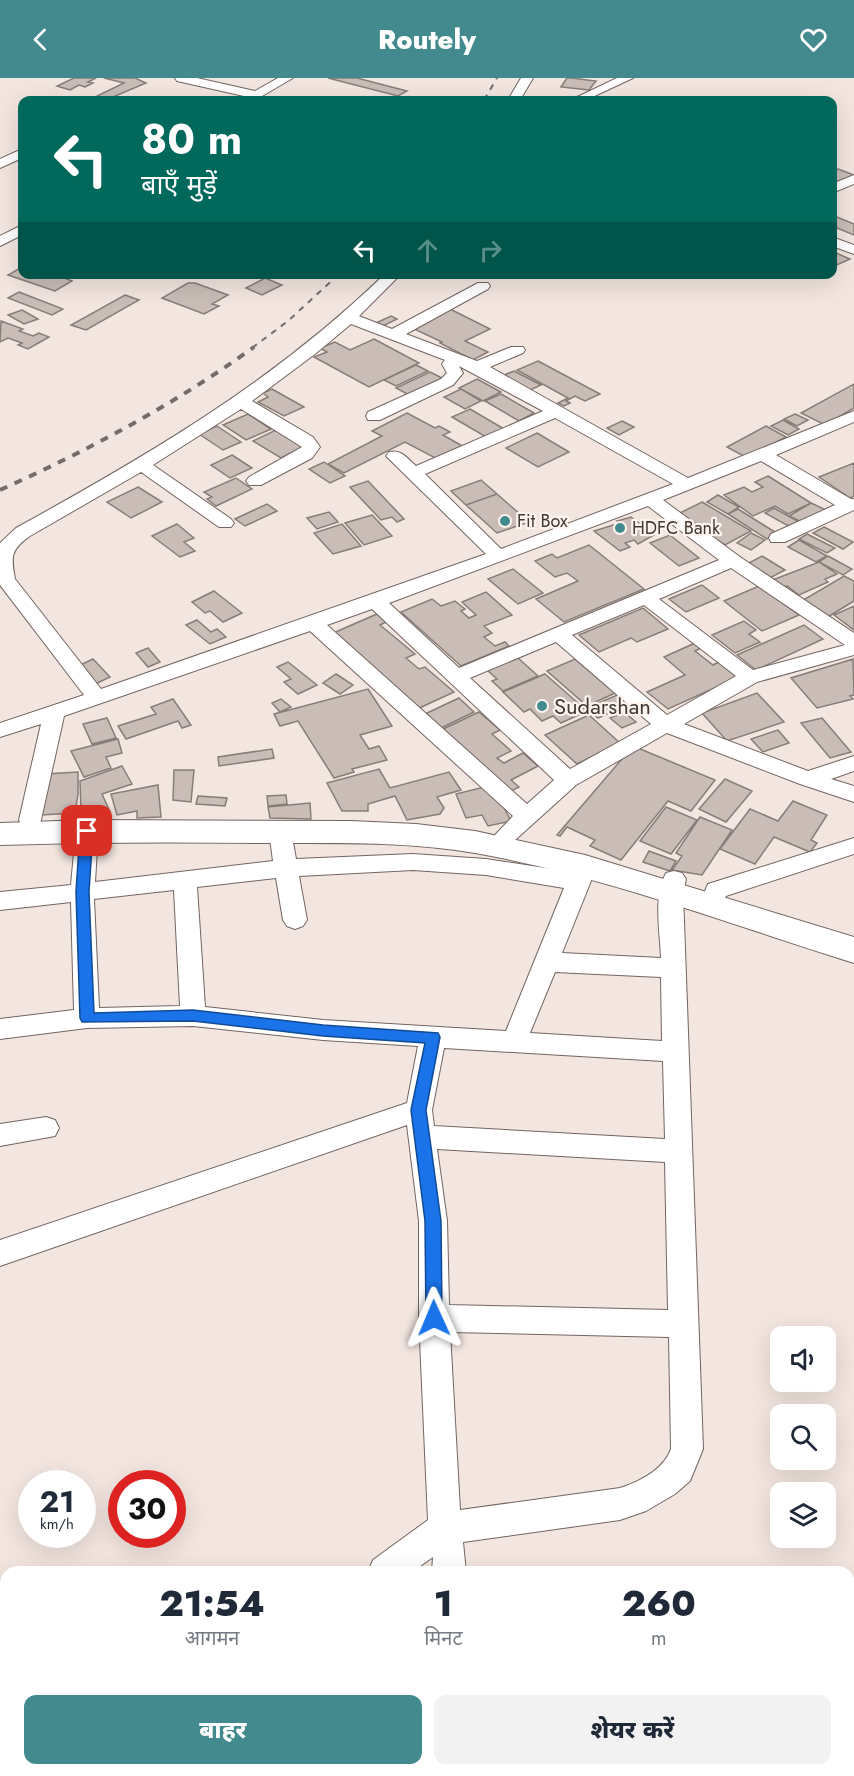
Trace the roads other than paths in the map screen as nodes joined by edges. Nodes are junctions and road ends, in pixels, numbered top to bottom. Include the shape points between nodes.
1 (181, 78) edge
2 (287, 78) edge
3 (527, 78) edge
4 (627, 78) edge
5 (257, 95) junction
6 (260, 96) edge
7 (516, 96) edge
8 (586, 96) edge
9 (18, 155) edge
10 (0, 165) edge
11 (18, 172) edge
12 (852, 181) edge
13 (837, 187) edge
14 (18, 231) edge
15 (854, 237) edge
16 (0, 242) edge
17 (837, 243) edge
18 (837, 243) edge
19 (854, 250) edge
20 (389, 279) edge
21 (483, 286) dead end
22 (347, 317) junction
23 (394, 334) junction
24 (517, 350) dead end
25 (459, 359) junction
26 (477, 367) junction
27 (241, 402) junction
28 (556, 411) junction
29 (374, 416) dead end
30 (854, 416) edge
31 (763, 455) junction
32 (395, 456) dead end
33 (142, 465) junction
34 (414, 473) junction
35 (255, 481) dead end
36 (687, 485) junction
37 (651, 499) junction
38 (851, 505) edge
39 (225, 523) dead end
40 (778, 538) dead end
41 (498, 556) junction
42 (733, 561) junction
43 (645, 597) junction
44 (375, 601) junction
45 (313, 623) junction
46 (559, 634) junction
47 (854, 642) edge
48 (854, 649) edge
49 (457, 676) junction
50 (750, 677) junction
51 (96, 698) junction
52 (54, 712) junction
53 (664, 724) junction
54 (0, 730) edge
55 (854, 763) edge
56 (808, 779) junction
57 (568, 780) junction
58 (854, 794) edge
59 (15, 820) edge
60 (517, 826) junction
61 (87, 831) junction
62 (280, 831) junction
63 (0, 834) edge
64 (854, 846) edge
65 (286, 868) junction
66 (581, 874) junction
67 (185, 880) junction
68 (673, 886) junction
69 (82, 892) junction
70 (713, 897) junction
71 (0, 901) edge
72 (295, 920) dead end
73 (854, 930) edge
74 (854, 950) edge
75 (546, 962) junction
76 (673, 968) junction
77 (193, 1016) junction
78 (87, 1018) junction
79 (0, 1029) edge
80 (433, 1037) junction
81 (514, 1042) junction
82 (676, 1052) junction
83 (421, 1123) junction
84 (46, 1128) dead end
85 (0, 1135) edge
86 (678, 1151) junction
87 (0, 1253) edge
88 (434, 1318) junction
89 (684, 1324) junction
90 (445, 1528) junction
91 (393, 1566) edge
92 (448, 1566) edge

1 - 5 street
2 - 5 street
3 - 7 street
4 - 8 street
5 - 6 street
9 - 10 street
10 - 11 street
12 - 13 street
14 - 16 street
15 - 17 street
18 - 19 street
20 - 22 street
21 - 23 street
22 - 23 street
22 - 27 street via 293,365
23 - 25 street
24 - 26 street
25 - 26 street
25 - 29 street via 450,364 455,373 447,382
26 - 28 street
27 - 33 street
27 - 35 street via 311,447 306,454
28 - 34 street
28 - 36 street
30 - 31 street
31 - 36 street
31 - 38 street
32 - 34 street
33 - 39 street
33 - 51 street via 23,532 3,548 0,557 6,580
34 - 41 street
36 - 37 street
37 - 41 street
37 - 42 street
38 - 40 street
41 - 44 street
42 - 43 street
42 - 47 street
43 - 46 street
43 - 50 street
44 - 45 street
44 - 49 street
45 - 51 street
45 - 60 street
46 - 49 street
46 - 53 street
48 - 50 street
49 - 57 street
50 - 53 street
51 - 52 street
52 - 54 street
52 - 59 street
53 - 56 street
53 - 57 street
55 - 56 street
56 - 58 street
57 - 60 street
59 - 60 main road
60 - 68 main road
61 - 62 main road
61 - 63 main road
61 - 69 street
62 - 65 street
62 - 66 main road via 416,835 476,842
64 - 70 street
65 - 66 street via 413,862
65 - 67 street
65 - 72 street
66 - 68 main road
66 - 75 street
67 - 69 street
67 - 77 street
68 - 70 main road
68 - 76 street
69 - 71 street
69 - 78 street
70 - 73 main road
70 - 74 main road
75 - 76 street
75 - 81 street
76 - 82 street
77 - 78 street
77 - 80 street
78 - 79 street
80 - 81 street
80 - 83 street
81 - 82 street
82 - 86 street
83 - 86 street
83 - 87 street
83 - 88 street via 433,1221
84 - 85 street
86 - 89 street
88 - 89 street
88 - 90 street
89 - 90 street via 687,1449 679,1470 646,1495 620,1504
90 - 91 street
90 - 92 street

